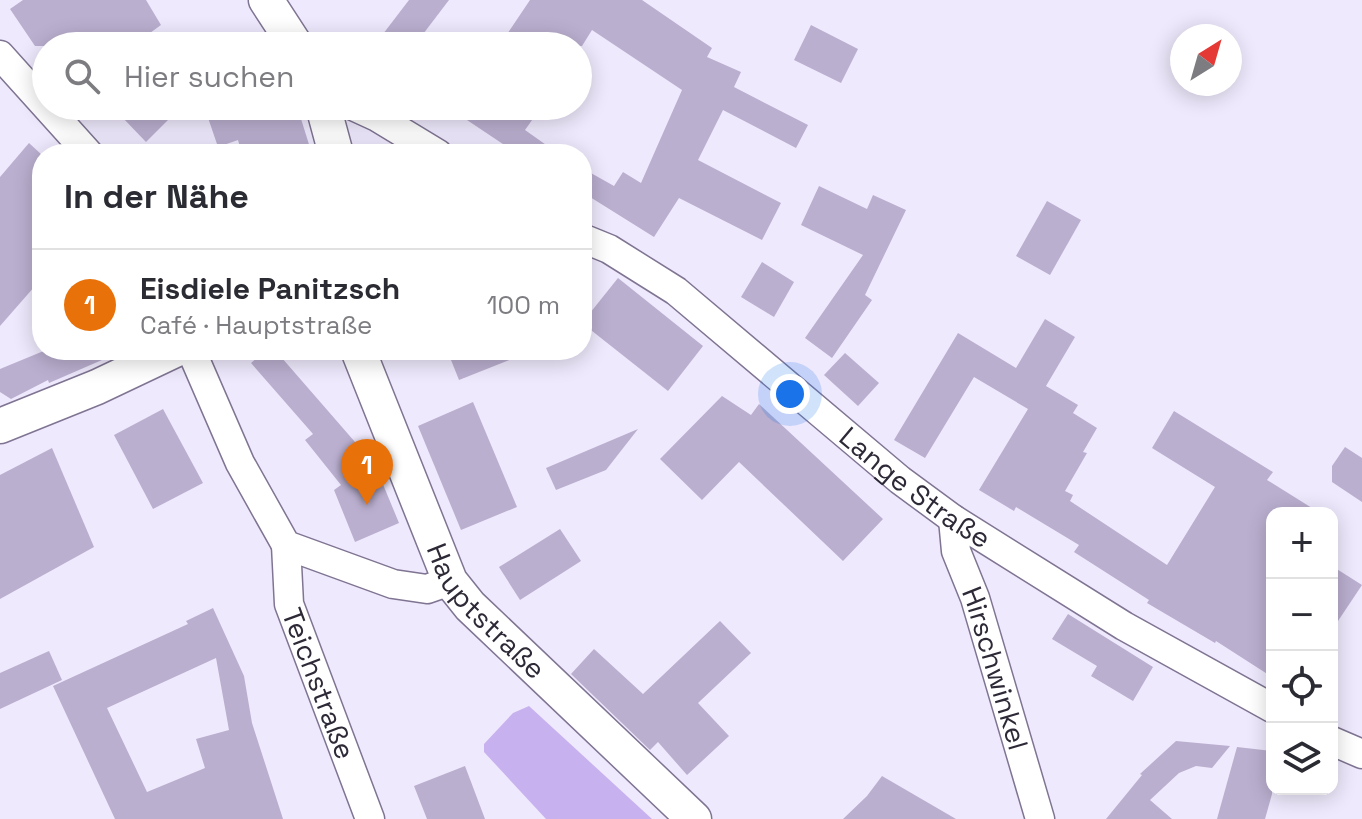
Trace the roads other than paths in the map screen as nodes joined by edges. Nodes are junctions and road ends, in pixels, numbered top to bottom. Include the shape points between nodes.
1 (266, 0) edge
2 (287, 32) edge
3 (0, 55) edge
4 (32, 91) edge
5 (58, 120) edge
6 (327, 120) edge
7 (382, 120) edge
8 (80, 144) edge
9 (333, 144) edge
10 (422, 144) edge
11 (592, 242) edge
12 (154, 360) edge
13 (195, 360) edge
14 (362, 360) edge
15 (0, 426) edge
16 (953, 519) junction
17 (286, 545) junction
18 (450, 581) junction
19 (1266, 705) edge
20 (1338, 744) edge
21 (1362, 754) edge
22 (370, 819) edge
23 (694, 819) edge
24 (1040, 819) edge

1 - 2 street
3 - 4 street
5 - 8 street
6 - 9 street
7 - 10 street
11 - 16 street, Lange Straße via 676,291
12 - 15 street
13 - 17 street, Teichstraße via 240,463
14 - 18 street, Hauptstraße
16 - 19 street, Lange Straße via 1124,626
16 - 24 street, Hirschwinkel via 956,551 975,598
17 - 18 street via 393,584 427,589
17 - 22 street, Teichstraße via 289,604
18 - 23 street, Hauptstraße
20 - 21 street

